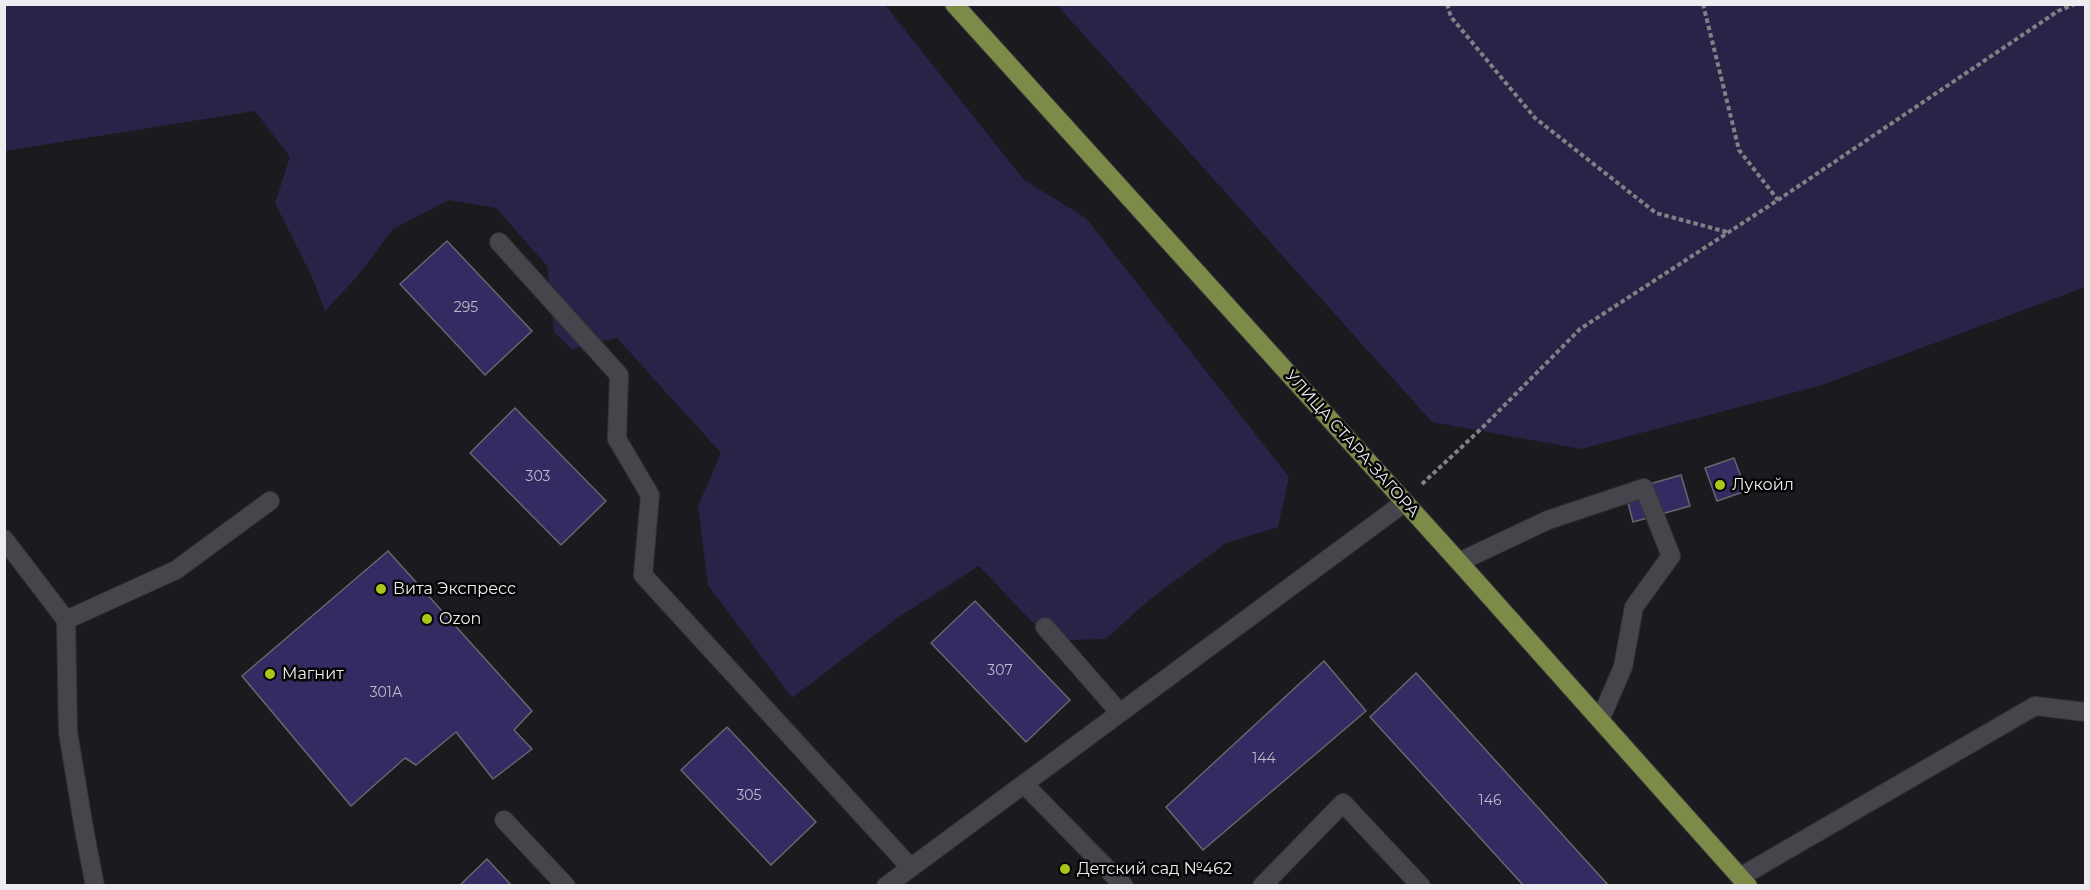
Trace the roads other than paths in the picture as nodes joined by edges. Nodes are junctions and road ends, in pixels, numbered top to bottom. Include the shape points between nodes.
1 (954, 4) edge
2 (499, 242) dead end
3 (270, 501) dead end
4 (1405, 502) junction
5 (4, 539) edge
6 (1459, 562) junction
7 (66, 620) junction
8 (1045, 627) dead end
9 (2085, 712) edge
10 (1120, 713) junction
11 (1600, 720) junction
12 (1024, 784) junction
13 (504, 820) dead end
14 (910, 867) junction
15 (1744, 881) edge
16 (95, 885) edge
17 (566, 885) edge
18 (886, 885) edge
19 (1124, 885) edge
20 (1262, 885) edge
21 (1420, 885) edge

1 - 4 main road, УЛИЦА СТАРА-ЗАГОРА
2 - 14 lane via 619,375 616,439 650,495 644,575
3 - 7 lane via 176,570
4 - 6 main road, УЛИЦА СТАРА-ЗАГОРА
4 - 10 lane
5 - 7 lane
6 - 11 main road, УЛИЦА СТАРА-ЗАГОРА
6 - 11 lane via 1548,520 1644,488 1671,556 1634,607 1623,667
7 - 16 lane via 68,732
8 - 10 lane
9 - 15 lane via 2035,706
10 - 12 lane
11 - 15 main road, УЛИЦА СТАРА-ЗАГОРА
12 - 14 lane
12 - 19 lane
13 - 17 lane
14 - 18 lane
20 - 21 lane via 1343,803

